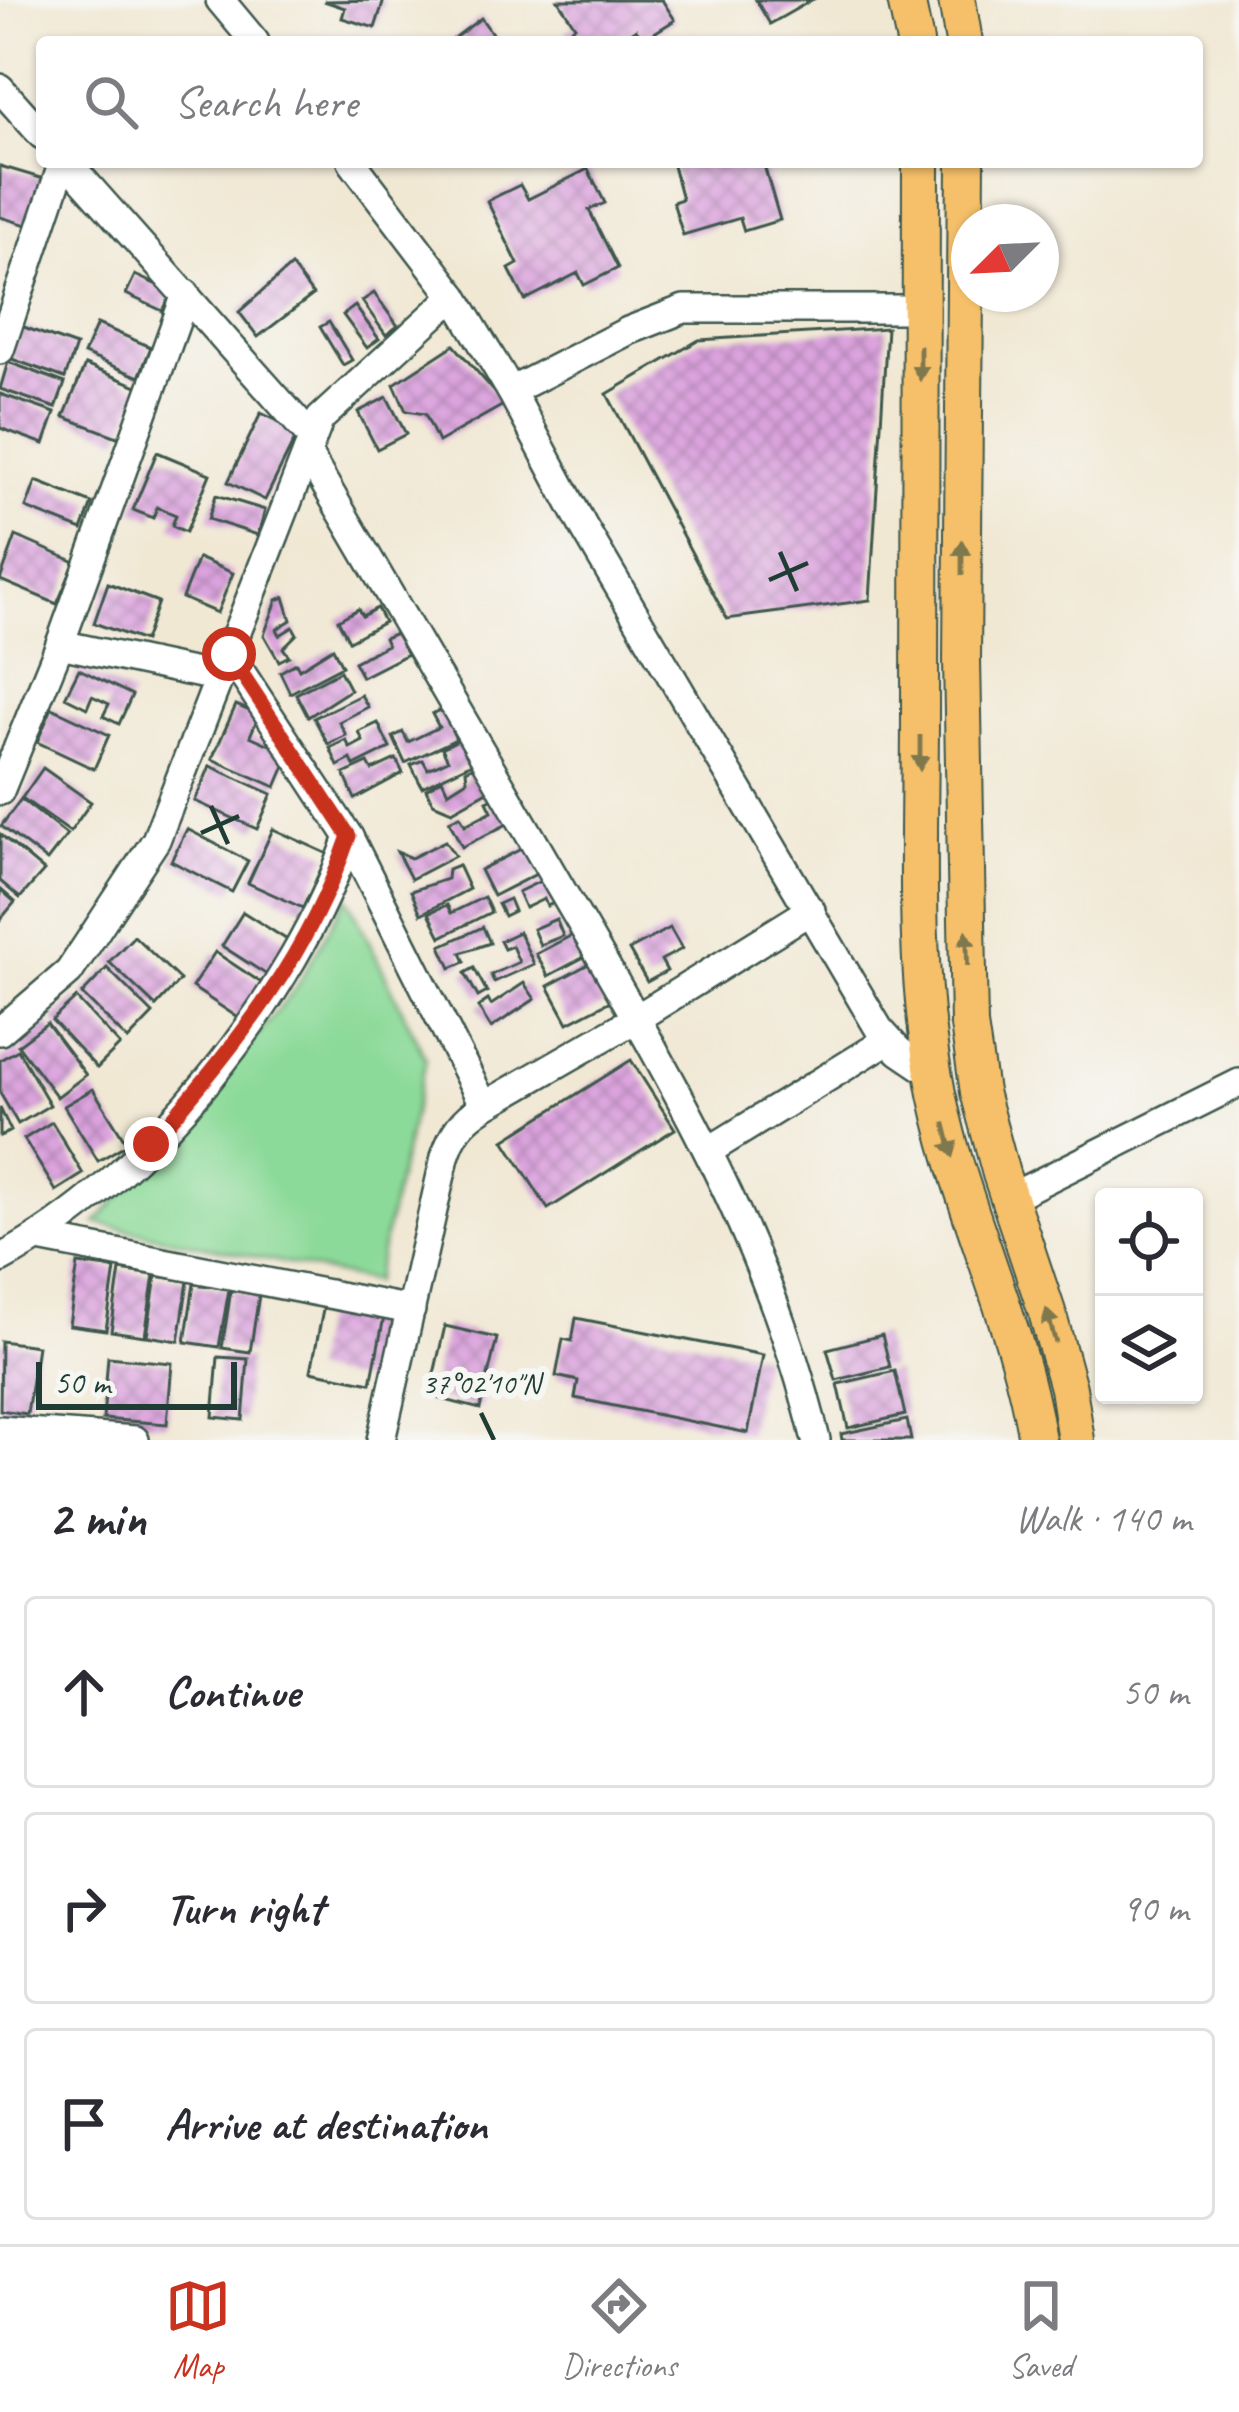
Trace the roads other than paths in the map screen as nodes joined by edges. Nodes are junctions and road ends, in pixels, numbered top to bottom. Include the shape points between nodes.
1 (220, 0) edge
2 (906, 0) edge
3 (957, 0) edge
4 (250, 36) edge
5 (914, 36) edge
6 (963, 36) edge
7 (0, 88) edge
8 (36, 128) edge
9 (63, 168) edge
10 (70, 168) edge
11 (357, 168) edge
12 (921, 168) edge
13 (966, 168) edge
14 (186, 294) junction
15 (454, 296) junction
16 (920, 309) junction
17 (0, 350) edge
18 (511, 391) junction
19 (310, 445) junction
20 (60, 644) junction
21 (225, 666) junction
22 (0, 790) edge
23 (349, 836) junction
24 (811, 910) junction
25 (637, 1018) junction
26 (0, 1031) edge
27 (888, 1040) junction
28 (933, 1074) junction
29 (1239, 1083) edge
30 (484, 1106) junction
31 (710, 1150) junction
32 (1009, 1198) junction
33 (39, 1238) junction
34 (0, 1259) edge
35 (411, 1310) junction
36 (0, 1430) edge
37 (118, 1439) edge
38 (381, 1440) edge
39 (816, 1440) edge
40 (1037, 1440) edge
41 (1076, 1440) edge

1 - 4 street
2 - 5 main road
3 - 6 main road
7 - 8 street
9 - 17 street
10 - 14 street
11 - 15 street
12 - 16 main road
32 -> 13 main road via 969,1025
14 - 19 street
14 - 20 street
15 - 18 street
15 - 19 street via 320,418
16 - 18 street via 684,309
16 -> 28 main road via 920,861
18 - 24 street
19 - 21 street
19 - 25 street
20 - 21 street
20 - 22 street
21 - 23 street
21 - 26 street via 156,840 69,972
23 - 30 street
23 - 33 street via 330,893 254,1021 151,1144
24 - 25 street
24 - 27 street
25 - 30 street
25 - 31 street
27 - 28 street
27 - 31 street
28 -> 40 main road
29 - 32 street
30 - 35 street via 452,1134
31 - 39 street via 782,1320
41 -> 32 main road via 1047,1312
33 - 34 street
33 - 35 street
35 - 38 street
36 - 37 street

